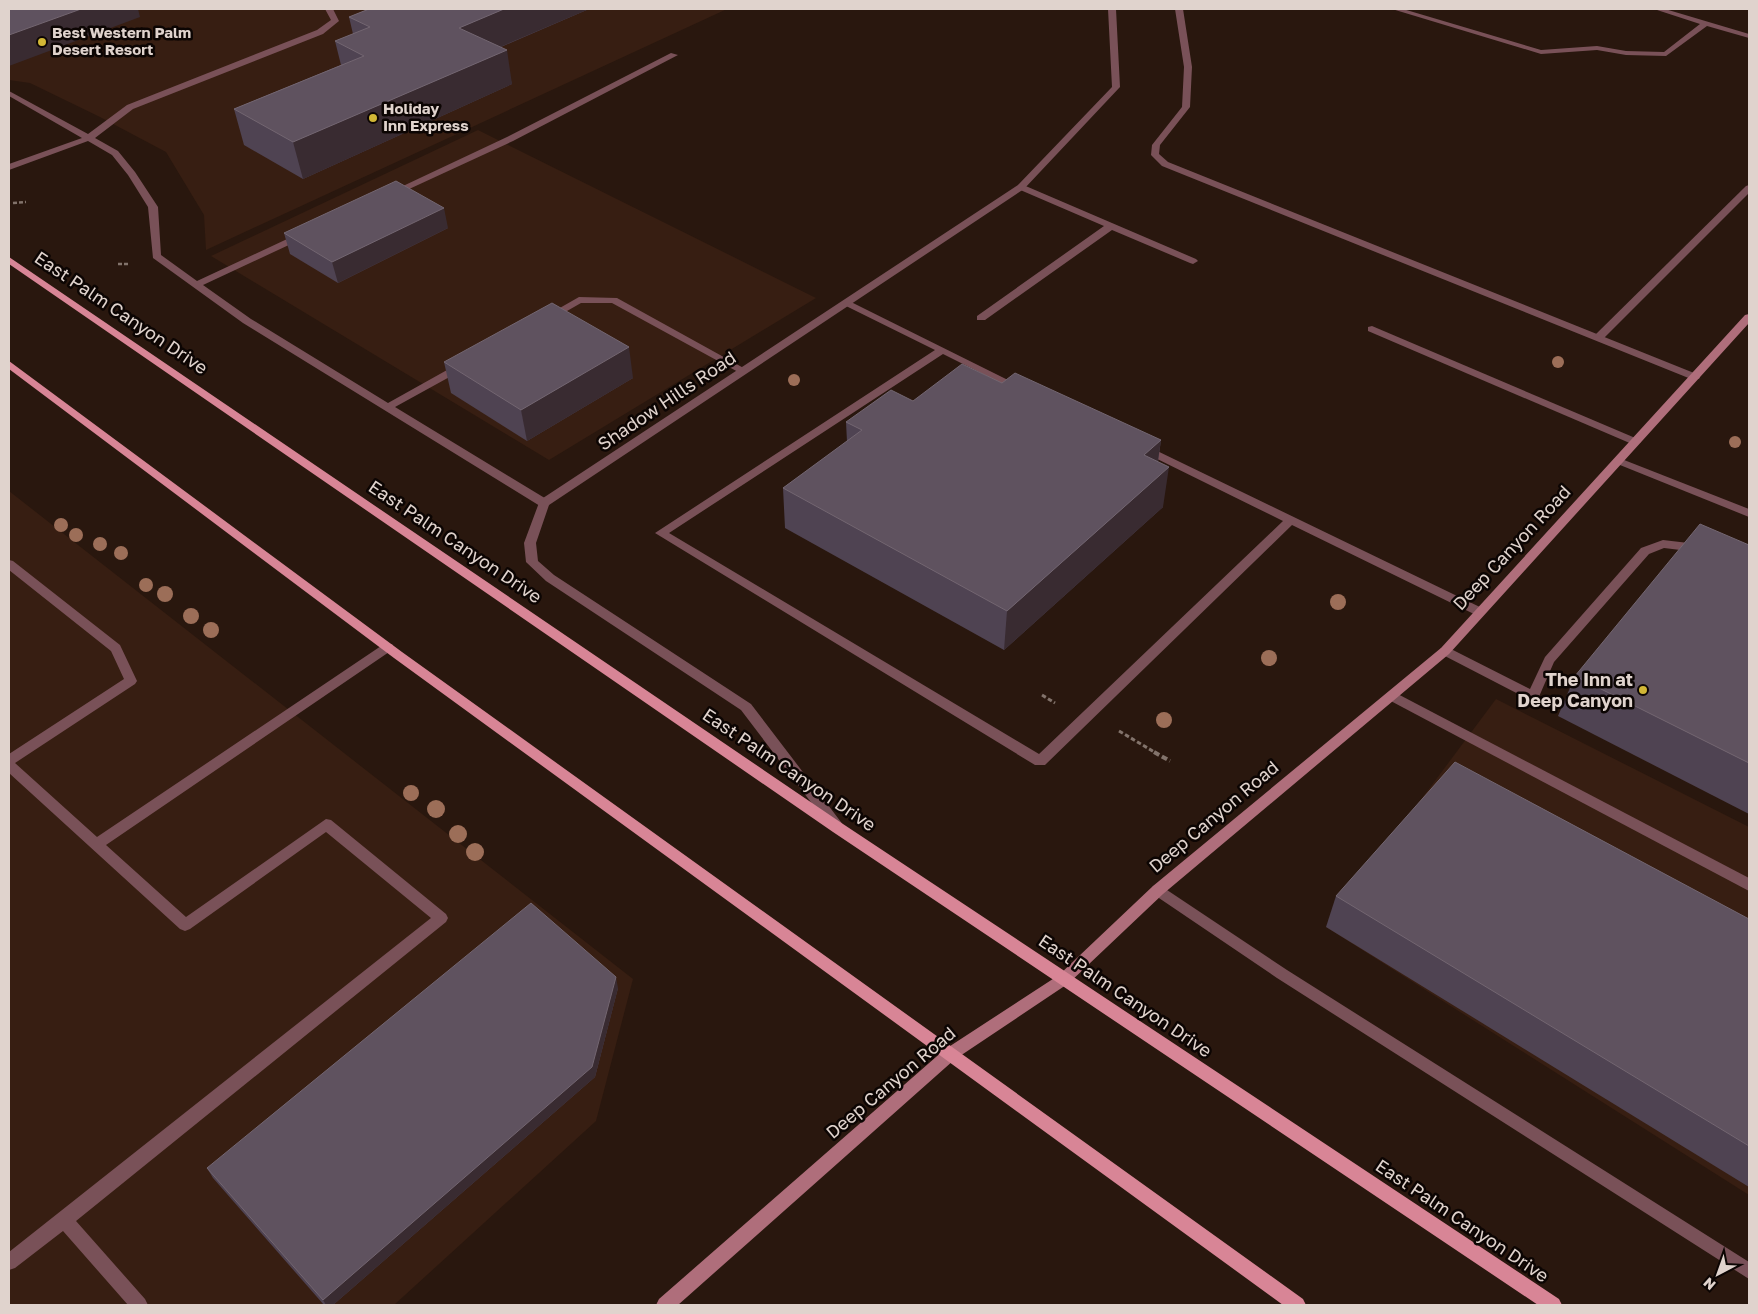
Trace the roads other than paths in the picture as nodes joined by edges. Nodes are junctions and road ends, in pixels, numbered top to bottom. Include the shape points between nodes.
1 (329, 9) edge
2 (1112, 9) edge
3 (1179, 9) edge
4 (1396, 9) edge
5 (1658, 9) edge
6 (1706, 23) junction
7 (1749, 36) edge
8 (674, 55) dead end
9 (9, 93) edge
10 (89, 138) junction
11 (9, 168) edge
12 (1022, 187) junction
13 (1749, 188) edge
14 (384, 197) edge
15 (1111, 226) junction
16 (313, 230) edge
17 (9, 260) edge
18 (1193, 261) dead end
19 (196, 285) junction
20 (847, 303) junction
21 (1749, 316) edge
22 (981, 318) dead end
23 (536, 324) edge
24 (1372, 329) dead end
25 (1598, 338) junction
26 (942, 350) junction
27 (467, 363) edge
28 (9, 364) edge
29 (744, 371) junction
30 (1696, 377) junction
31 (1031, 394) edge
32 (388, 407) junction
33 (1636, 442) junction
34 (1138, 446) edge
35 (1619, 461) junction
36 (544, 503) junction
37 (1749, 513) edge
38 (1290, 521) junction
39 (1712, 553) edge
40 (9, 564) edge
41 (1480, 612) junction
42 (388, 647) junction
43 (1445, 651) junction
44 (1392, 696) junction
45 (9, 760) edge
46 (9, 765) edge
47 (838, 828) junction
48 (95, 845) junction
49 (1749, 885) edge
50 (1158, 890) junction
51 (1064, 979) junction
52 (950, 1055) junction
53 (64, 1220) junction
54 (9, 1262) edge
55 (1749, 1271) edge
56 (139, 1305) edge
57 (666, 1305) edge
58 (1297, 1305) edge
59 (1553, 1305) edge

1 - 10 street via 335,21 320,32 130,107
2 - 12 street, Shadow Hills Road via 1116,87
3 - 25 street via 1188,67 1186,107 1156,145 1155,155 1164,164
4 - 6 street via 1541,52 1597,48 1666,54
5 - 6 street
6 - 7 street
8 - 14 street via 510,139
9 - 10 street
10 - 11 street
10 - 19 street via 115,153 153,207 156,256
12 - 15 street
12 - 20 street, Shadow Hills Road
13 - 25 street
15 - 18 street
15 - 22 street
16 - 19 street
17 - 47 main road, East Palm Canyon Drive
19 - 32 street via 247,321
20 - 26 street
20 - 29 street, Shadow Hills Road
21 - 30 street, Deep Canyon Road
23 - 29 street via 578,300 614,300
24 - 33 street
25 - 30 street
26 - 31 street
26 - 38 street via 661,533 1040,761
27 - 32 street
28 - 42 main road
29 - 36 street, Shadow Hills Road
30 - 33 street, Deep Canyon Road
32 - 36 street
33 - 35 street, Deep Canyon Road
34 - 38 street
35 - 37 street
35 - 41 street, Deep Canyon Road
36 - 47 street via 530,543 532,562 550,578 746,707
38 - 41 street
39 - 43 street via 1696,547 1663,544 1645,550 1548,660 1533,696
40 - 45 street via 116,648 131,681
41 - 43 street, Deep Canyon Road
42 - 48 street
42 - 52 main road
43 - 44 street, Deep Canyon Road
44 - 49 street
44 - 50 street, Deep Canyon Road
46 - 48 street
47 - 51 main road, East Palm Canyon Drive
48 - 53 street via 185,925 326,824 441,918
50 - 51 street, Deep Canyon Road
50 - 55 street via 1289,979
51 - 52 street, Deep Canyon Road
51 - 59 main road, East Palm Canyon Drive
52 - 57 street, Deep Canyon Road
52 - 58 main road
53 - 54 street
53 - 56 street

